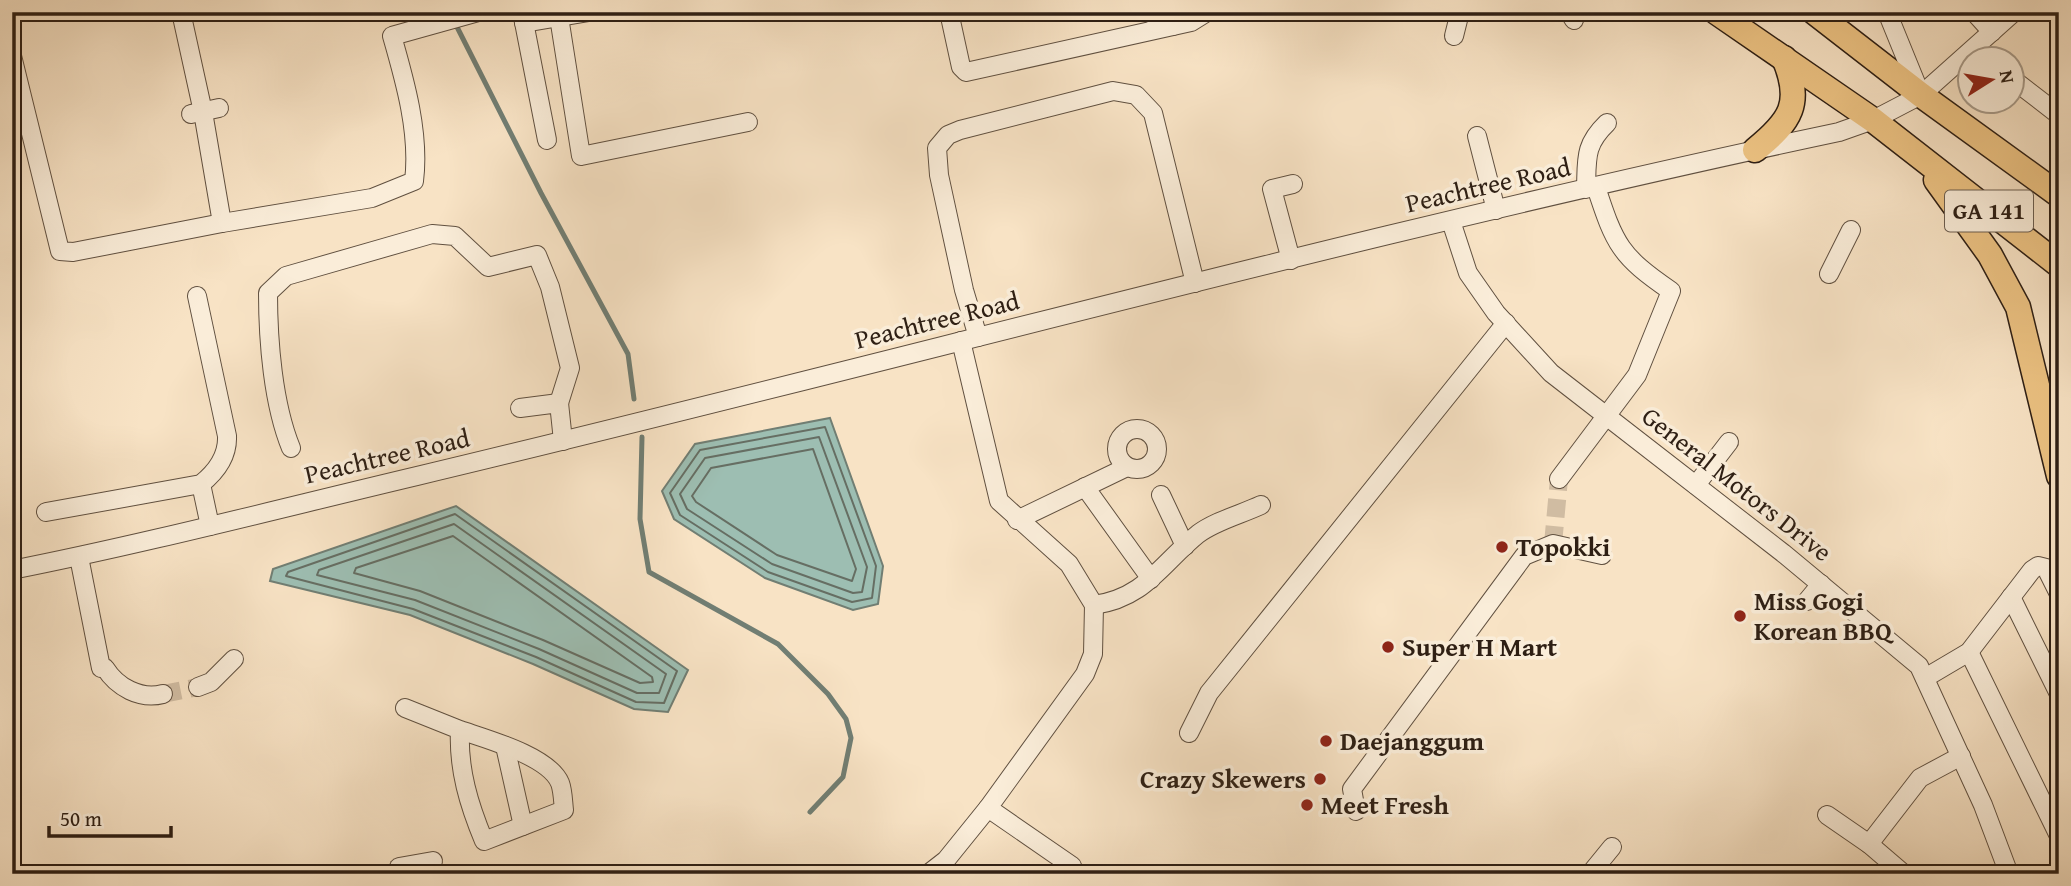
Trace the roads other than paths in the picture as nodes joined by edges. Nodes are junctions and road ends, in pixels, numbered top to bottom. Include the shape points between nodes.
1 (181, 12) edge
2 (478, 12) edge
3 (589, 12) edge
4 (949, 12) edge
5 (1147, 12) edge
6 (1207, 12) edge
7 (1460, 12) edge
8 (1716, 12) edge
9 (1814, 12) edge
10 (1887, 12) edge
11 (1974, 12) edge
12 (2014, 12) edge
13 (559, 17) junction
14 (523, 18) edge
15 (1173, 26) junction
16 (1992, 32) junction
17 (1454, 36) dead end
18 (1976, 46) edge
19 (12, 55) edge
20 (1784, 58) junction
21 (1955, 65) edge
22 (2025, 89) edge
23 (1921, 95) junction
24 (2059, 115) edge
25 (1874, 120) junction
26 (748, 122) dead end
27 (1607, 123) dead end
28 (1477, 136) dead end
29 (547, 140) dead end
30 (1755, 150) junction
31 (1919, 157) junction
32 (1293, 184) dead end
33 (1591, 188) junction
34 (2059, 195) edge
35 (1496, 210) junction
36 (1451, 221) junction
37 (222, 223) junction
38 (1851, 230) dead end
39 (1292, 260) junction
40 (2059, 265) edge
41 (1829, 274) dead end
42 (1195, 283) junction
43 (197, 296) dead end
44 (1506, 323) junction
45 (970, 339) junction
46 (559, 402) junction
47 (520, 408) dead end
48 (1607, 414) junction
49 (563, 441) junction
50 (1729, 442) dead end
51 (291, 448) dead end
52 (1127, 467) dead end
53 (2059, 476) edge
54 (1559, 479) tunnel mouth
55 (201, 484) junction
56 (1696, 485) junction
57 (1085, 487) junction
58 (1161, 495) dead end
59 (1261, 505) dead end
60 (47, 512) dead end
61 (1017, 520) junction
62 (210, 526) junction
63 (1185, 546) junction
64 (1602, 555) dead end
65 (79, 557) junction
66 (12, 570) edge
67 (1151, 579) junction
68 (1821, 584) junction
69 (2059, 594) edge
70 (2011, 597) junction
71 (1807, 601) dead end
72 (1094, 605) junction
73 (1899, 648) junction
74 (1969, 652) junction
75 (234, 659) dead end
76 (1887, 663) dead end
77 (1925, 678) junction
78 (198, 687) tunnel mouth
79 (163, 694) tunnel mouth
80 (2059, 694) edge
81 (405, 708) dead end
82 (460, 730) junction
83 (1189, 733) dead end
84 (505, 746) junction
85 (1961, 756) junction
86 (988, 808) junction
87 (1356, 811) dead end
88 (1827, 815) dead end
89 (523, 826) junction
90 (2059, 836) edge
91 (1869, 844) junction
92 (1612, 847) dead end
93 (433, 860) dead end
94 (399, 867) dead end
95 (928, 874) edge
96 (1074, 874) edge
97 (1590, 874) edge
98 (1905, 874) edge
99 (2009, 874) edge

1 - 37 street via 204,111
2 - 37 street via 392,36 417,157 414,181 372,198
3 - 13 street
4 - 15 street via 966,72
5 - 15 street
6 - 15 street
7 - 17 street
8 - 20 highway, GA 141
9 - 23 highway, GA 141
10 - 23 street
11 - 16 street
12 - 16 street, Peachtree Road
13 - 14 street
13 - 26 street via 581,156
14 - 29 street
16 - 18 street, Peachtree Road
19 - 37 street via 60,251
20 - 25 highway, GA 141
20 - 30 highway via 1792,83 1791,109 1783,125
21 - 23 street, Peachtree Road
22 - 24 street
23 - 25 street, Peachtree Road
23 - 34 highway, GA 141
25 - 30 street, Peachtree Road
25 - 31 highway, GA 141
27 - 33 street via 1592,138 1587,155
28 - 35 street
30 - 33 street, Peachtree Road
31 - 40 highway, GA 141
31 - 53 highway via 1990,255 2018,307
32 - 39 street via 1272,189
33 - 35 street, Peachtree Road
33 - 48 street via 1611,232 1634,265 1671,291 1637,375
35 - 36 street, Peachtree Road
36 - 39 street, Peachtree Road
36 - 44 street, General Motors Drive via 1468,273
38 - 41 street
39 - 42 street, Peachtree Road
42 - 45 street, Peachtree Road
42 - 45 street via 1153,113 1136,95 1113,91 948,135 937,148
43 - 55 street via 228,448
44 - 48 street, General Motors Drive via 1551,373
44 - 83 street via 1209,693
45 - 49 street, Peachtree Road
45 - 61 street via 999,500
46 - 47 street
46 - 49 street
46 - 51 street via 570,368 550,287 537,256 488,267 455,236 432,234 286,276 268,293 268,329
48 - 54 street
48 - 56 street, General Motors Drive
49 - 62 street, Peachtree Road
50 - 56 street
52 - 57 street
55 - 60 street
55 - 62 street
56 - 68 street, General Motors Drive
57 - 61 street
57 - 67 street
58 - 63 street
59 - 63 street via 1200,533
61 - 72 street via 1069,564
62 - 65 street, Peachtree Road
63 - 67 street
64 - 87 street via 1553,544 1524,556 1352,789
65 - 66 street, Peachtree Road
65 - 79 street via 103,668 113,681 134,693
67 - 72 street via 1137,592
68 - 71 street
68 - 73 street, General Motors Drive via 1857,625
69 - 70 street via 2046,568 2038,566
70 - 74 street
70 - 80 street
72 - 86 street via 1093,654 1085,674
73 - 76 street
73 - 77 street, General Motors Drive
74 - 77 street
74 - 90 street
75 - 78 street via 211,682
77 - 85 street, General Motors Drive
81 - 82 street
82 - 84 street
82 - 89 street via 469,805 484,841
84 - 89 street
84 - 89 street via 541,764 559,781 565,810
85 - 91 street via 1920,778
85 - 99 street, General Motors Drive
86 - 95 street via 946,860
86 - 96 street via 1072,866
88 - 91 street
91 - 98 street
92 - 97 street
93 - 94 street

